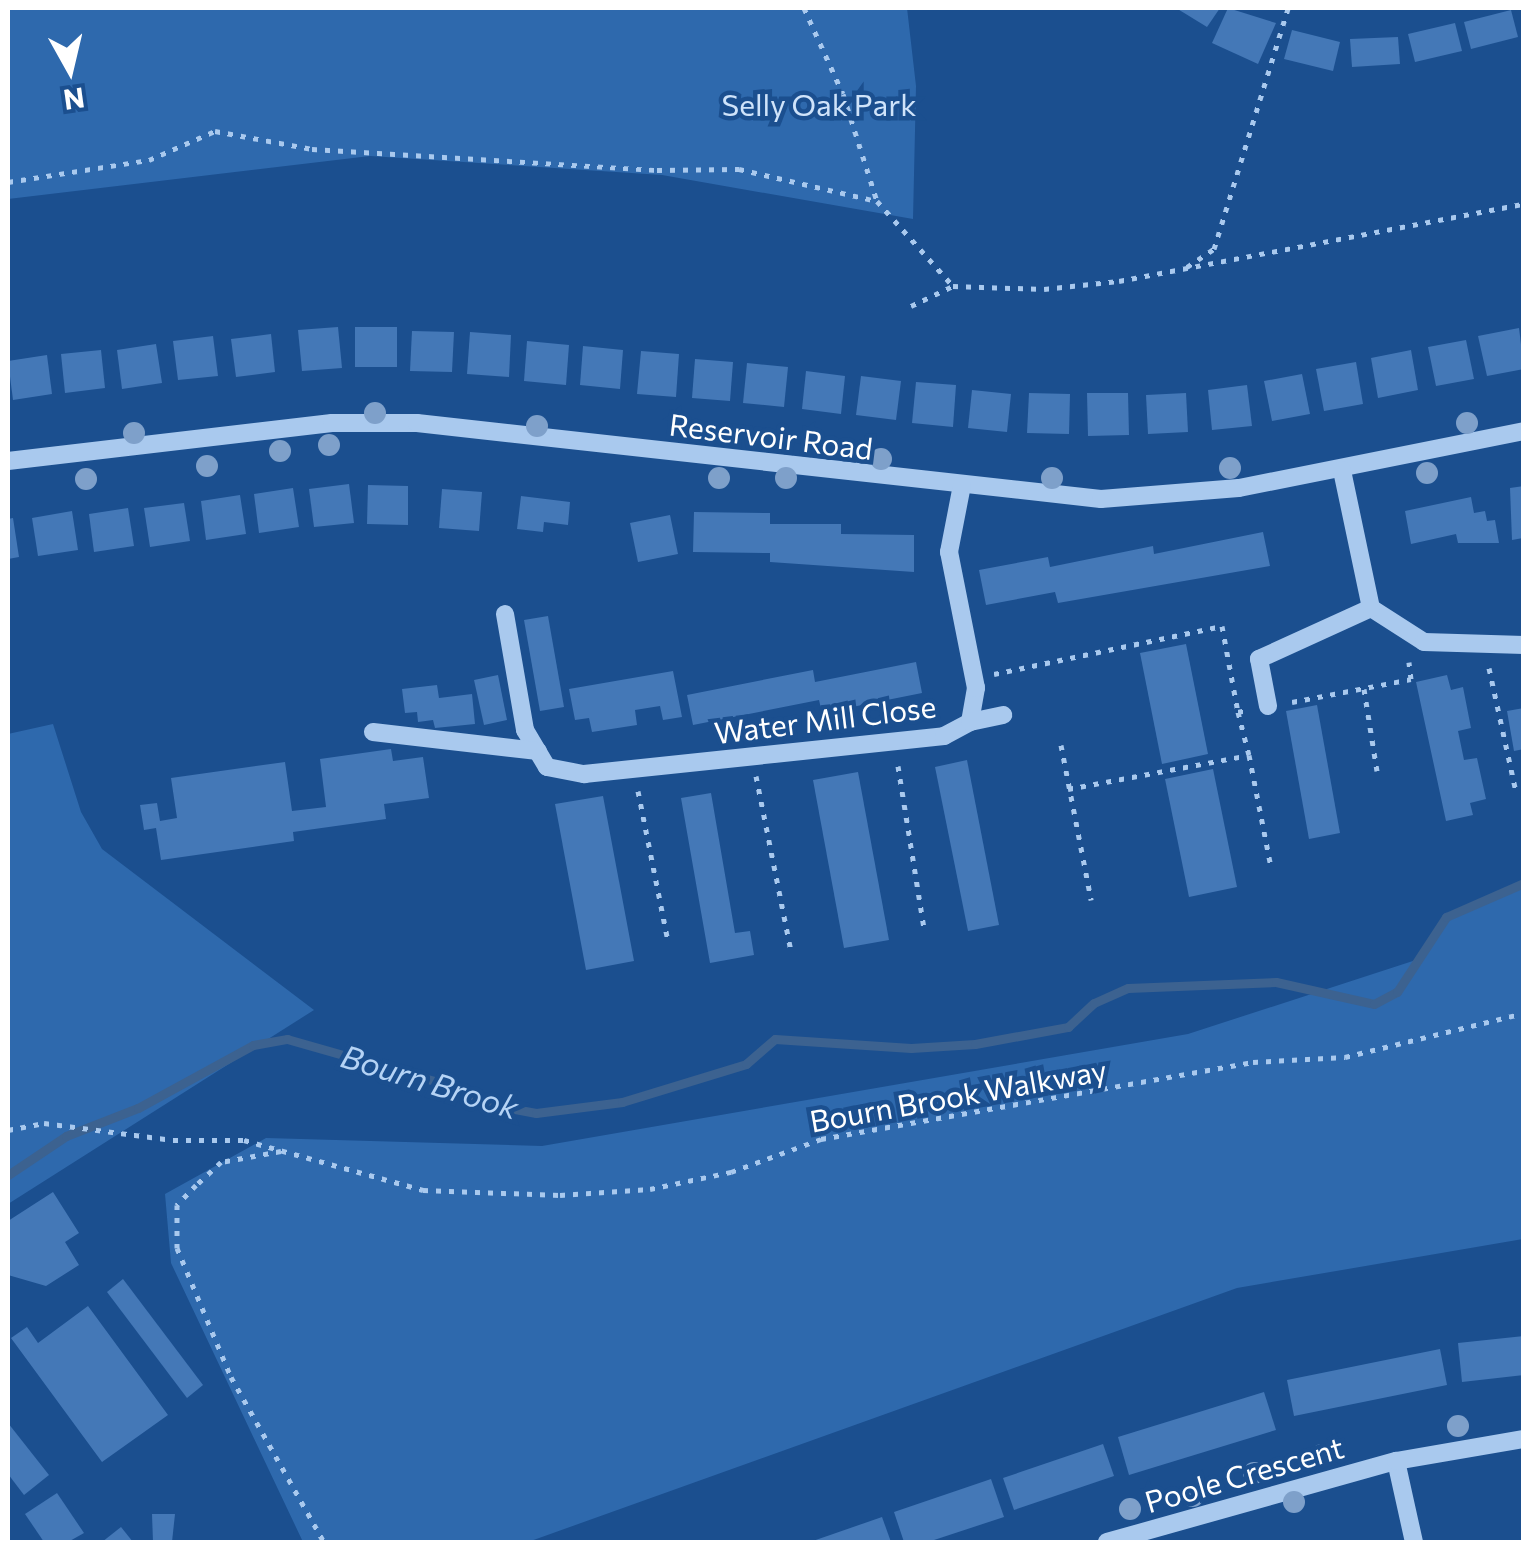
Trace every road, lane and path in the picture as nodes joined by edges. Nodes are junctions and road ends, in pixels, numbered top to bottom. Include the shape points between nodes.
1 (804, 8) edge
2 (1288, 8) edge
3 (8, 182) edge
4 (877, 202) junction
5 (1524, 204) edge
6 (1185, 269) junction
7 (953, 286) junction
8 (912, 306) dead end
9 (1524, 431) edge
10 (8, 461) edge
11 (1342, 470) junction
12 (962, 485) junction
13 (1372, 608) junction
14 (505, 614) dead end
15 (1222, 626) dead end
16 (1404, 630) junction
17 (1524, 645) edge
18 (1484, 646) junction
19 (991, 675) dead end
20 (1364, 689) junction
21 (1268, 706) joint
22 (1238, 712) dead end
23 (1003, 715) dead end
24 (970, 722) junction
25 (373, 732) dead end
26 (894, 743) junction
27 (1061, 746) dead end
28 (538, 751) junction
29 (1249, 755) junction
30 (753, 759) junction
31 (633, 768) junction
32 (1377, 770) dead end
33 (1068, 789) junction
34 (1516, 792) dead end
35 (1271, 867) dead end
36 (1091, 900) dead end
37 (924, 928) dead end
38 (668, 941) dead end
39 (792, 951) dead end
40 (1524, 1013) edge
41 (8, 1130) edge
42 (284, 1150) junction
43 (1524, 1439) edge
44 (1396, 1461) junction
45 (324, 1542) edge
46 (1107, 1542) edge
47 (1414, 1542) edge

1 - 4 path via 843,94
2 - 6 path via 1214,249
3 - 4 path via 148,160 214,131 312,149 739,169
4 - 7 path
5 - 6 path
6 - 7 path via 1044,288
7 - 8 path
9 - 11 street, Reservoir Road
10 - 12 street, Reservoir Road via 332,423 417,423
11 - 12 street, Reservoir Road via 1239,488 1101,499
11 - 13 street
12 - 24 street, Water Mill Close via 948,552 976,688
13 - 16 street
13 - 21 street via 1260,659
14 - 28 street via 526,730
15 - 19 path
16 - 18 street via 1424,642
16 - 20 path via 1412,679
17 - 18 street
18 - 34 path
20 - 21 path
20 - 32 path
22 - 29 path
23 - 24 street
24 - 26 street, Water Mill Close via 944,736
25 - 28 street
26 - 30 street, Water Mill Close
26 - 37 path
27 - 33 path
28 - 31 street, Water Mill Close via 547,767 584,774
29 - 33 path
29 - 35 path
30 - 31 street, Water Mill Close
30 - 39 path
31 - 38 path
33 - 36 path
40 - 42 path, Bourn Brook Walkway via 1345,1057 1253,1062 820,1139 731,1172 650,1189 560,1195 423,1190
41 - 42 path, Bourn Brook Walkway via 44,1122 144,1137 213,1136
42 - 45 path, Bourn Brook Walkway via 221,1162 177,1206 177,1248 231,1377
43 - 44 street, Poole Crescent
44 - 46 street, Poole Crescent
44 - 47 street

